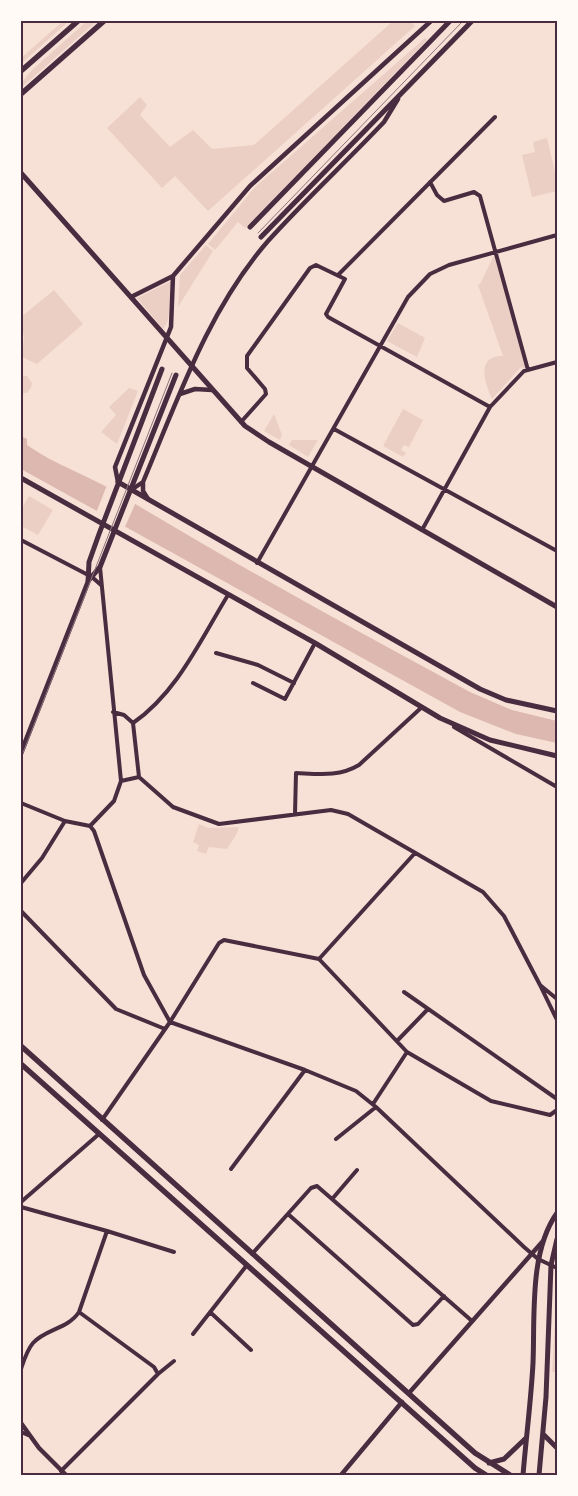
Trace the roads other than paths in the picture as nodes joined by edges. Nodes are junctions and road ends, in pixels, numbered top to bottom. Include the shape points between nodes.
1 (78, 21) edge
2 (104, 21) edge
3 (431, 21) edge
4 (450, 21) edge
5 (472, 21) edge
6 (21, 71) edge
7 (402, 92) junction
8 (21, 94) edge
9 (495, 117) dead end
10 (21, 173) edge
11 (430, 182) junction
12 (250, 227) dead end
13 (557, 235) edge
14 (261, 237) dead end
15 (496, 252) junction
16 (338, 275) junction
17 (173, 276) junction
18 (131, 297) junction
19 (166, 338) junction
20 (381, 347) junction
21 (557, 362) edge
22 (191, 366) junction
23 (162, 369) dead end
24 (528, 370) junction
25 (176, 375) dead end
26 (212, 390) junction
27 (180, 394) junction
28 (490, 407) junction
29 (241, 422) junction
30 (334, 429) junction
31 (312, 467) junction
32 (21, 478) edge
33 (118, 482) junction
34 (143, 482) junction
35 (132, 490) junction
36 (445, 490) junction
37 (148, 500) junction
38 (102, 524) junction
39 (422, 530) junction
40 (115, 532) junction
41 (22, 541) edge
42 (557, 551) edge
43 (257, 563) junction
44 (100, 567) junction
45 (90, 576) junction
46 (101, 586) junction
47 (228, 595) junction
48 (557, 607) edge
49 (315, 643) junction
50 (216, 653) dead end
51 (252, 683) dead end
52 (294, 683) junction
53 (422, 707) junction
54 (557, 711) edge
55 (113, 712) junction
56 (440, 718) junction
57 (133, 723) junction
58 (21, 753) edge
59 (557, 756) edge
60 (139, 777) junction
61 (121, 781) junction
62 (557, 787) edge
63 (21, 803) edge
64 (295, 814) junction
65 (65, 821) junction
66 (90, 826) junction
67 (415, 853) junction
68 (21, 883) edge
69 (21, 911) edge
70 (319, 959) junction
71 (540, 985) junction
72 (404, 992) dead end
73 (557, 999) edge
74 (428, 1009) junction
75 (557, 1020) edge
76 (170, 1022) junction
77 (165, 1029) junction
78 (396, 1040) junction
79 (21, 1046) edge
80 (408, 1052) junction
81 (21, 1064) edge
82 (304, 1070) junction
83 (557, 1099) edge
84 (375, 1105) junction
85 (557, 1110) edge
86 (102, 1120) junction
87 (99, 1134) junction
88 (336, 1139) dead end
89 (232, 1169) dead end
90 (357, 1170) dead end
91 (333, 1198) junction
92 (21, 1202) edge
93 (21, 1207) edge
94 (557, 1213) edge
95 (288, 1214) junction
96 (107, 1231) junction
97 (557, 1238) edge
98 (542, 1241) junction
99 (174, 1252) dead end
100 (252, 1254) junction
101 (532, 1254) junction
102 (538, 1259) junction
103 (248, 1264) junction
104 (554, 1267) edge
105 (444, 1296) junction
106 (79, 1312) junction
107 (210, 1312) junction
108 (472, 1321) junction
109 (193, 1334) dead end
110 (252, 1350) dead end
111 (174, 1361) dead end
112 (21, 1369) edge
113 (158, 1374) junction
114 (409, 1393) junction
115 (402, 1402) junction
116 (21, 1424) edge
117 (21, 1432) edge
118 (28, 1434) junction
119 (543, 1434) junction
120 (526, 1438) junction
121 (557, 1448) edge
122 (488, 1463) junction
123 (61, 1470) junction
124 (66, 1475) edge
125 (341, 1475) edge
126 (484, 1475) edge
127 (510, 1475) edge
128 (523, 1475) edge
129 (539, 1475) edge

1 - 6 main road
2 - 8 main road
3 - 17 street via 250,186
4 - 12 main road
5 - 7 main road
7 - 14 main road
7 - 22 street via 384,122 268,242 221,310
9 - 11 street
10 - 18 main road
11 - 15 street via 444,200 474,192 478,194
11 - 16 street
13 - 15 street
15 - 20 street via 449,264 430,274 408,297
15 - 24 street
16 - 20 street via 345,279 326,316
16 - 29 street via 316,265 310,268 247,356 246,368 265,388 266,394
17 - 18 street
17 - 19 street via 171,327
18 - 19 main road
19 - 22 main road
19 - 33 street via 116,467
20 - 28 street
20 - 30 street
21 - 24 street
22 - 26 main road
22 - 27 street
23 - 33 main road
24 - 28 street
25 - 35 main road
26 - 27 street via 195,389
26 - 29 main road
27 - 34 street
28 - 36 street
29 - 31 main road
30 - 31 street
30 - 36 street
31 - 39 main road
31 - 43 street
32 - 38 main road
33 - 35 main road
33 - 38 main road
34 - 35 street
34 - 37 street
35 - 37 main road
35 - 40 main road
36 - 39 street
36 - 42 street
37 - 43 main road
38 - 40 main road
38 - 45 main road via 89,562
39 - 48 main road
40 - 44 main road
40 - 47 main road
41 - 45 street
43 - 54 main road via 480,688 506,700
44 - 45 main road
44 - 46 street
45 - 46 street
45 - 58 main road
46 - 55 street
47 - 49 main road
47 - 57 street via 172,685
49 - 52 street
49 - 53 main road
50 - 52 street via 258,665
51 - 52 street via 285,699
53 - 56 main road
53 - 64 street via 359,765 348,771 338,774 296,773
55 - 57 street via 124,715
55 - 61 street
56 - 59 main road via 490,740
56 - 62 street
57 - 60 street
60 - 61 street
60 - 64 street via 176,809 219,824
61 - 66 street via 114,801
63 - 65 street
64 - 67 street via 342,811
65 - 66 street
65 - 68 street via 42,858
66 - 76 street via 98,839 144,975
67 - 70 street
67 - 71 street via 490,898 509,926
69 - 77 street via 116,1008
70 - 76 street via 224,940
70 - 78 street
71 - 73 street
71 - 75 street
72 - 74 street
74 - 78 street
74 - 83 street
76 - 77 street
76 - 82 street
77 - 86 street
78 - 80 street
79 - 86 main road
80 - 84 street
80 - 85 street via 491,1100 550,1115
81 - 87 main road
82 - 84 street via 356,1091
82 - 89 street
84 - 88 street
84 - 101 street
86 - 100 main road
87 - 92 street
87 - 103 main road
90 - 91 street
91 - 95 street via 320,1187 313,1186
91 - 105 street
93 - 96 street
94 - 98 main road
95 - 100 street
95 - 105 street via 413,1326
96 - 99 street
96 - 106 street
97 - 104 main road
98 - 101 street
98 - 102 main road
100 - 114 main road
101 - 102 street
101 - 108 street
102 - 104 street
102 - 120 main road
103 - 107 street
103 - 115 main road
104 - 119 main road
105 - 108 street
106 - 112 street via 71,1321 36,1340
106 - 113 street via 154,1367
107 - 109 street
107 - 110 street
108 - 114 street
111 - 113 street
113 - 123 street
114 - 122 main road
115 - 125 street
115 - 126 main road
116 - 118 street
117 - 118 street
118 - 123 street
119 - 121 main road
119 - 129 main road
120 - 122 main road via 504,1459
120 - 128 main road
122 - 127 main road
123 - 124 street

